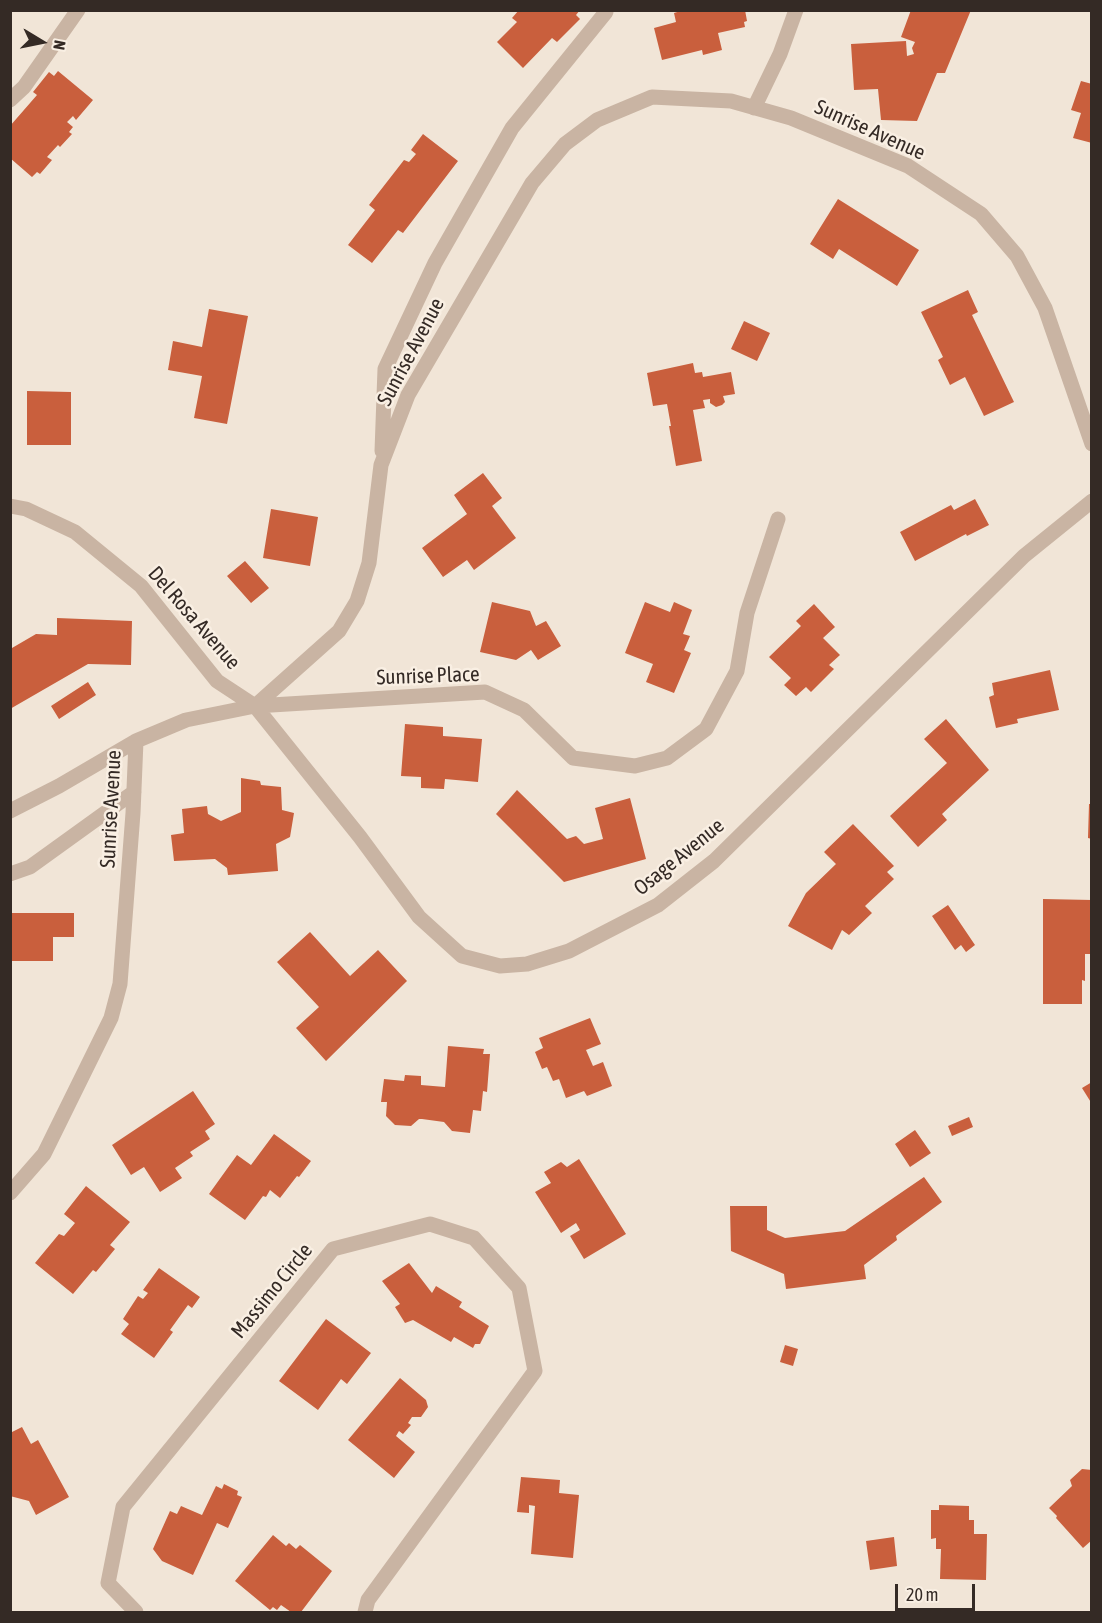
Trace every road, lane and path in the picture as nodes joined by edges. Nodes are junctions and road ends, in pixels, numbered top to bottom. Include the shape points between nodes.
1 (78, 10) edge
2 (796, 10) edge
3 (606, 12) edge
4 (10, 100) edge
5 (754, 108) junction
6 (1092, 444) edge
7 (381, 465) junction
8 (1092, 501) edge
9 (10, 506) edge
10 (778, 519) dead end
11 (255, 706) junction
12 (136, 741) junction
13 (134, 792) junction
14 (10, 810) edge
15 (10, 874) edge
16 (10, 1193) edge
17 (136, 1612) edge
18 (365, 1612) edge

1 - 4 street via 24,87
2 - 5 street
3 - 7 street via 512,128 435,263 385,369
5 - 6 street, Sunrise Avenue via 791,118 908,166 981,214 1017,256 1045,308
5 - 7 street, Sunrise Avenue via 730,101 652,97 597,120 565,144 532,183 408,394
7 - 11 street, Sunrise Avenue via 369,563 357,601 339,631
8 - 11 street, Osage Avenue via 1024,556 714,861 658,905 569,951 527,964 500,966 462,956 418,917 360,837
9 - 11 street, Del Rosa Avenue via 26,509 75,532 133,579 218,681
10 - 11 street, Sunrise Place via 747,613 737,671 706,729 667,758 635,766 573,758 524,710 485,692
11 - 12 street, Sunrise Avenue via 186,720
12 - 13 street, Sunrise Avenue
12 - 14 street
13 - 15 street via 30,867
13 - 16 street, Sunrise Avenue via 120,984 111,1018 44,1154
17 - 18 street, Massimo Circle via 108,1582 123,1507 333,1249 430,1224 474,1238 519,1288 535,1371 368,1600

